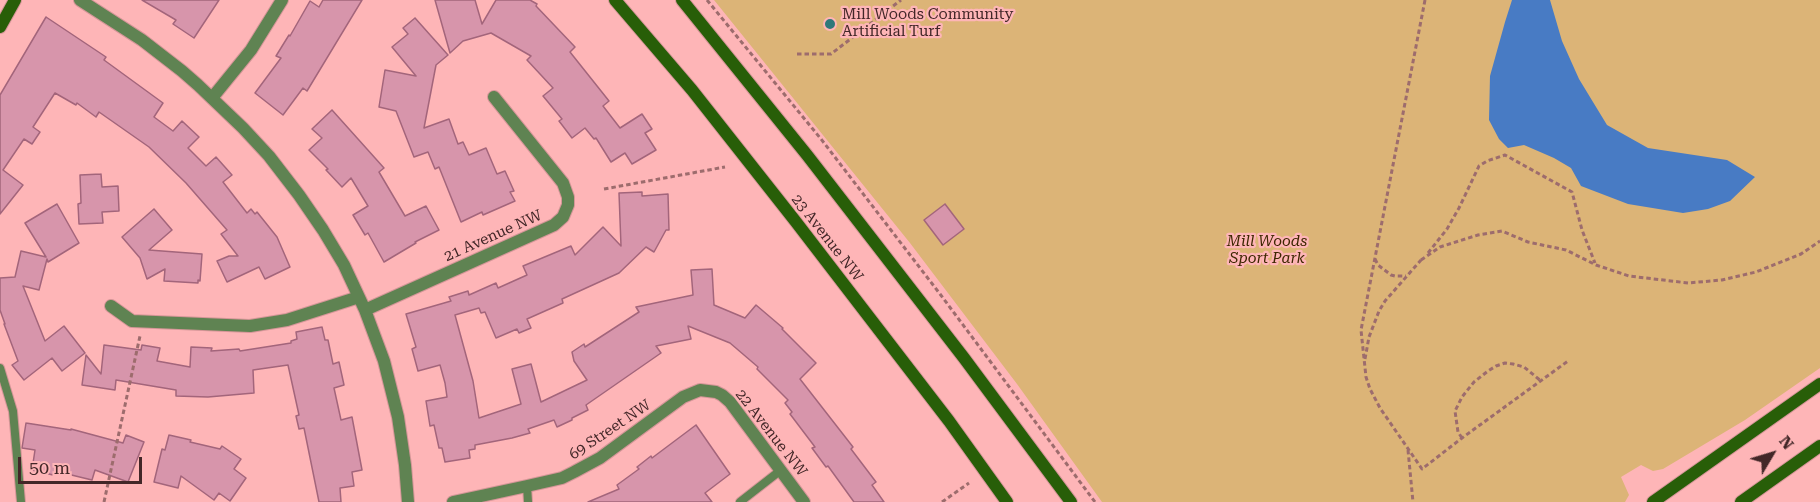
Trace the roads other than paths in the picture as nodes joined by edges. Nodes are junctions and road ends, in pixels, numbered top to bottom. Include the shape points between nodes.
1 (15, 0) edge
2 (80, 0) edge
3 (282, 0) edge
4 (615, 0) edge
5 (682, 0) edge
6 (0, 27) edge
7 (212, 98) junction
8 (494, 98) dead end
9 (359, 297) junction
10 (111, 306) dead end
11 (365, 310) junction
12 (0, 368) edge
13 (1820, 384) edge
14 (709, 390) joint
15 (1820, 446) edge
16 (781, 470) junction
17 (527, 486) junction
18 (21, 502) edge
19 (408, 502) edge
20 (453, 502) edge
21 (528, 502) edge
22 (740, 502) edge
23 (804, 502) edge
24 (1007, 502) edge
25 (1071, 502) edge
26 (1653, 502) edge
27 (1741, 502) edge

1 - 6 main road
2 - 7 street via 163,56
3 - 7 street via 251,50
4 - 24 main road, 23 Avenue NW via 789,212
5 - 25 main road via 822,173
7 - 9 street via 269,156 299,195
8 - 11 street, 21 Avenue NW via 563,183 568,197 563,217 554,225
9 - 10 street via 287,320 250,326 132,321
9 - 11 street
11 - 19 street via 392,390
12 - 18 lane via 13,411
13 - 26 main road
14 - 16 street, 22 Avenue NW via 730,402
14 - 17 street, 69 Street NW via 683,397 588,465 562,478
15 - 27 main road
16 - 22 lane
16 - 23 street, 22 Avenue NW
17 - 20 street, 69 Street NW
17 - 21 lane

